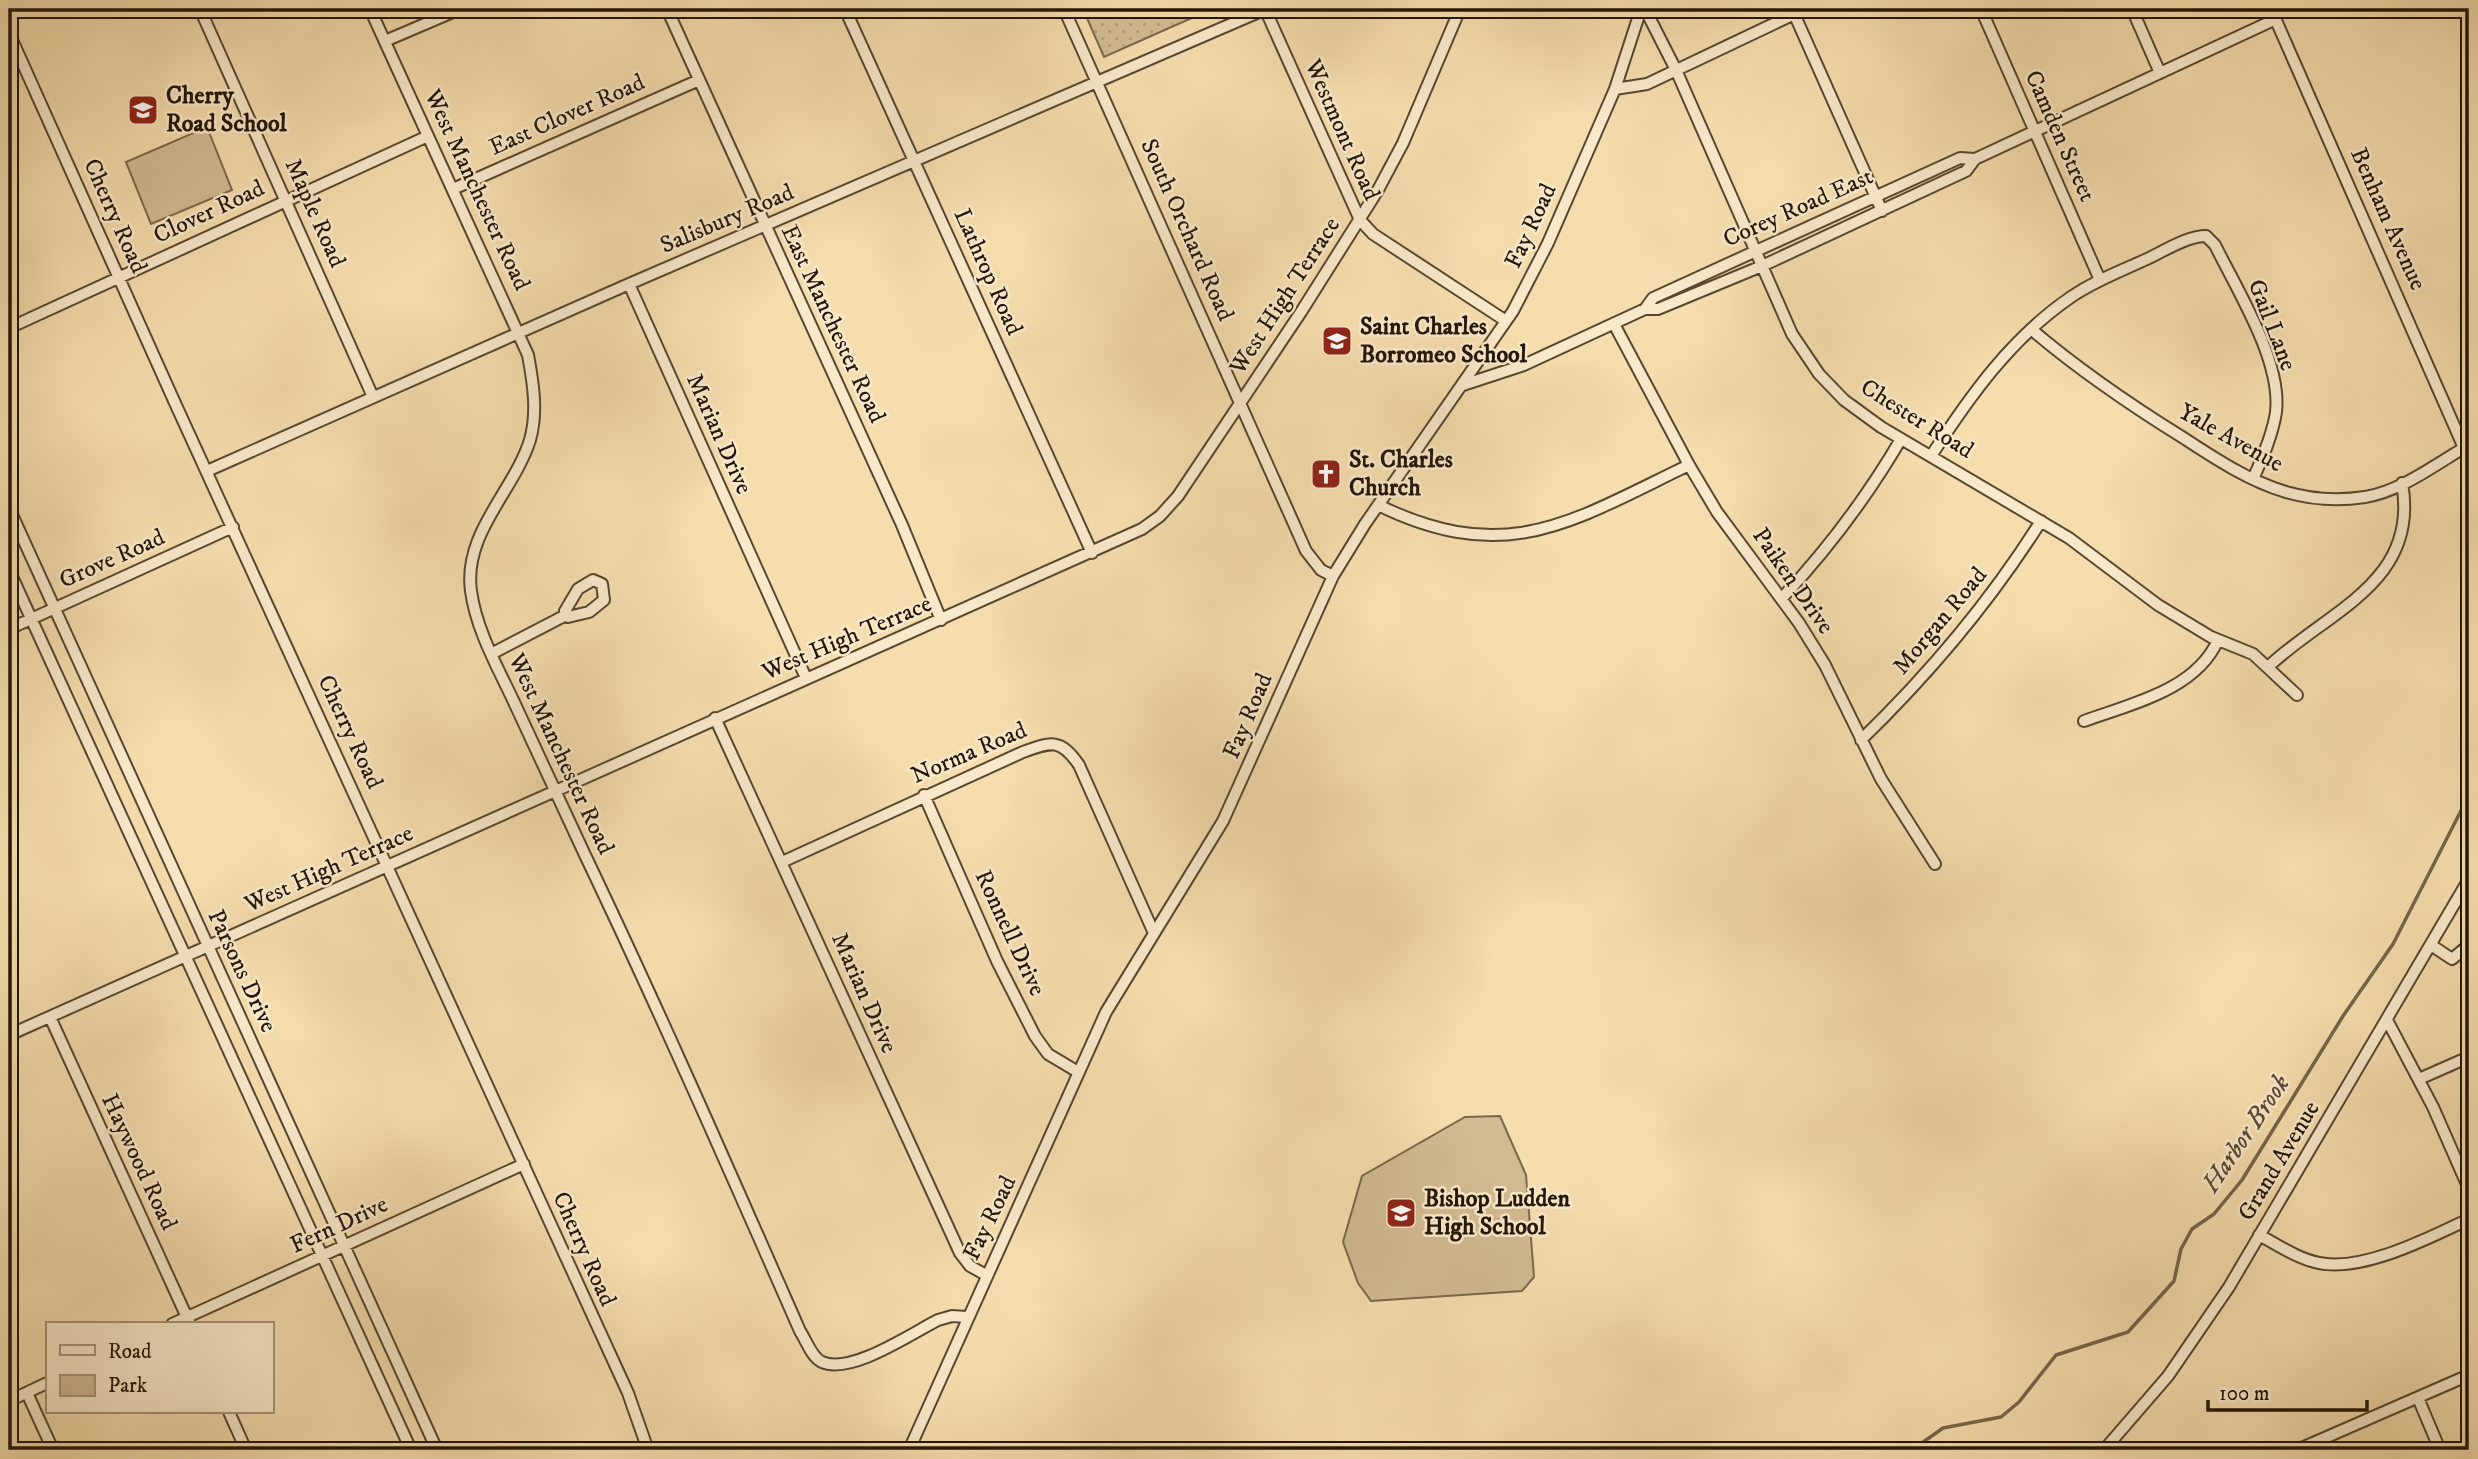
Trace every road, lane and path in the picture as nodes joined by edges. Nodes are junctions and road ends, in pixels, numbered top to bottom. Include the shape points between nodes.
1 (200, 9) edge
2 (370, 9) edge
3 (460, 9) edge
4 (667, 9) edge
5 (845, 9) edge
6 (1064, 9) edge
7 (1265, 9) edge
8 (1643, 9) edge
9 (1981, 9) edge
10 (2132, 9) edge
11 (1797, 10) edge
12 (1457, 11) edge
13 (2274, 14) edge
14 (9, 33) edge
15 (385, 41) junction
16 (1676, 70) junction
17 (2160, 73) junction
18 (699, 80) junction
19 (1095, 82) junction
20 (1615, 89) junction
21 (2036, 133) junction
22 (428, 136) junction
23 (1975, 159) junction
24 (914, 160) junction
25 (453, 189) junction
26 (1875, 196) junction
27 (286, 200) junction
28 (1882, 211) junction
29 (1360, 220) junction
30 (765, 225) junction
31 (1755, 250) junction
32 (1762, 266) junction
33 (120, 277) junction
34 (2100, 281) junction
35 (629, 284) junction
36 (1645, 309) junction
37 (1506, 321) junction
38 (1614, 324) junction
39 (9, 328) edge
40 (2031, 329) junction
41 (519, 332) junction
42 (1463, 385) junction
43 (373, 397) junction
44 (1241, 401) junction
45 (1901, 439) junction
46 (2467, 447) edge
47 (1931, 456) junction
48 (1689, 465) junction
49 (207, 471) junction
50 (2253, 479) junction
51 (2402, 483) junction
52 (1378, 505) junction
53 (9, 508) edge
54 (2041, 521) junction
55 (233, 527) junction
56 (1092, 553) junction
57 (9, 570) edge
58 (1333, 576) junction
59 (1782, 598) junction
60 (54, 608) junction
61 (566, 615) dead end
62 (31, 619) junction
63 (941, 620) junction
64 (9, 629) edge
65 (2218, 640) junction
66 (491, 654) junction
67 (2269, 667) junction
68 (806, 678) junction
69 (2297, 695) dead end
70 (715, 718) junction
71 (2084, 721) dead end
72 (1861, 740) junction
73 (555, 791) junction
74 (138, 793) junction
75 (924, 795) junction
76 (116, 804) junction
77 (782, 862) junction
78 (1935, 864) dead end
79 (387, 866) junction
80 (2469, 879) edge
81 (1153, 931) junction
82 (2431, 945) junction
83 (2469, 945) edge
84 (208, 946) junction
85 (185, 956) junction
86 (50, 1017) junction
87 (9, 1019) edge
88 (2386, 1020) junction
89 (12, 1034) edge
90 (2469, 1058) edge
91 (1078, 1072) junction
92 (2418, 1079) junction
93 (524, 1164) junction
94 (2469, 1189) edge
95 (2469, 1219) edge
96 (2259, 1235) junction
97 (345, 1246) junction
98 (323, 1256) junction
99 (986, 1275) junction
100 (966, 1317) junction
101 (188, 1321) edge
102 (2469, 1376) edge
103 (46, 1383) edge
104 (27, 1392) junction
105 (2418, 1398) junction
106 (9, 1401) edge
107 (230, 1414) edge
108 (53, 1450) edge
109 (246, 1450) edge
110 (411, 1450) edge
111 (437, 1450) edge
112 (648, 1450) edge
113 (909, 1450) edge
114 (2104, 1450) edge
115 (2297, 1450) edge
116 (2440, 1450) edge

1 - 27 street, Maple Road
2 - 15 street, West Manchester Road
3 - 15 street
4 - 18 street, East Manchester Road
5 - 24 street, Lathrop Road
6 - 19 street, South Orchard Road
7 - 19 street, Salisbury Road
7 - 29 street, Westmont Road
8 - 16 street, Chester Road
8 - 20 street, Fay Road
9 - 21 street, Camden Street
10 - 17 street
11 - 16 street
11 - 26 street
12 - 29 street, West High Terrace via 1403,143
13 - 17 street, Corey Road East
13 - 46 street, Benham Avenue
14 - 33 street, Cherry Road
15 - 22 street, West Manchester Road
16 - 20 street via 1647,84
16 - 31 street, Chester Road
17 - 21 street, Corey Road East
18 - 25 street, East Clover Road
18 - 30 street, East Manchester Road
19 - 24 street, Salisbury Road
19 - 44 street, South Orchard Road
20 - 37 street, Fay Road via 1548,243
21 - 23 street, Corey Road East
21 - 34 street, Camden Street
22 - 25 street, West Manchester Road
22 - 27 street, Clover Road
23 - 26 street, Corey Road East via 1960,158
23 - 28 street, Corey Road East via 1966,171
24 - 30 street, Salisbury Road
24 - 56 street, Lathrop Road
25 - 41 street, West Manchester Road
26 - 28 street
26 - 31 street, Corey Road East
27 - 33 street, Clover Road
27 - 43 street, Maple Road
28 - 32 street, Corey Road East
29 - 37 street, Westmont Road via 1373,234
29 - 44 street, West High Terrace
30 - 35 street, Salisbury Road
30 - 63 street, East Manchester Road
31 - 32 street, Chester Road
31 - 36 street, Corey Road East via 1653,298
32 - 36 street, Corey Road East via 1658,309
32 - 45 street, Chester Road via 1792,334 1819,374 1844,400
33 - 39 street, Clover Road
33 - 49 street, Cherry Road
34 - 40 street
34 - 50 street, Gail Lane via 2201,236 2215,245 2253,322 2271,374 2276,413
35 - 41 street, Salisbury Road
35 - 68 street, Marian Drive
36 - 38 street, Corey Road East
37 - 42 street, Fay Road
38 - 42 street, Corey Road East via 1524,365
38 - 48 street, Paiken Drive
40 - 47 street via 1983,380
40 - 50 street, Yale Avenue via 2114,394
41 - 43 street, Salisbury Road
41 - 66 street, West Manchester Road via 534,385 530,438 521,464 485,523 470,572 471,591
42 - 52 street, Fay Road
43 - 49 street, Salisbury Road
44 - 56 street, West High Terrace via 1160,516
44 - 58 street, South Orchard Road via 1311,560
45 - 47 street, Chester Road
45 - 59 street via 1827,550
46 - 51 street, Yale Avenue
47 - 54 street, Chester Road
48 - 52 street via 1537,532 1497,536 1448,532
48 - 59 street, Paiken Drive via 1717,512
49 - 55 street, Cherry Road
50 - 51 street, Yale Avenue via 2286,492 2325,499 2365,497
51 - 67 street via 2404,532 2393,560 2374,583
52 - 58 street, Fay Road
53 - 60 street, Parsons Drive
54 - 65 street, Chester Road via 2158,605
54 - 72 street, Morgan Road via 1967,627
55 - 60 street, Grove Road
55 - 79 street, Cherry Road
56 - 63 street, West High Terrace
57 - 62 street, Parsons Drive
58 - 81 street, Fay Road via 1223,821
59 - 72 street, Paiken Drive via 1825,665
60 - 62 street, Grove Road
60 - 74 street, Parsons Drive
61 - 66 street
62 - 64 street, Grove Road
62 - 76 street, Parsons Drive
63 - 68 street, West High Terrace
65 - 67 street, Chester Road via 2253,654
65 - 71 street via 2196,669 2176,683 2154,696
66 - 73 street, West Manchester Road
67 - 69 street, Chester Road
68 - 70 street, West High Terrace
70 - 73 street, West High Terrace
70 - 77 street, Marian Drive
72 - 78 street, Paiken Drive
73 - 79 street, West High Terrace
73 - 100 street, West Manchester Road via 800,1331 817,1358 836,1366 862,1359 938,1320
74 - 76 street
74 - 84 street, Parsons Drive
75 - 77 street, Norma Road
75 - 81 street, Norma Road via 1043,744 1060,744 1079,765
75 - 91 street, Ronnell Drive via 1035,1036 1048,1054
76 - 85 street, Parsons Drive
77 - 99 street, Marian Drive via 960,1253
79 - 84 street, West High Terrace
79 - 93 street, Cherry Road
80 - 82 street, Grand Avenue
81 - 91 street, Fay Road
82 - 83 street via 2452,959
82 - 88 street, Grand Avenue
84 - 85 street, West High Terrace
84 - 97 street, Parsons Drive
85 - 86 street, West High Terrace
85 - 98 street, Parsons Drive
86 - 89 street, West High Terrace
86 - 101 street, Haywood Road
87 - 89 street
88 - 92 street
88 - 96 street, Grand Avenue
90 - 92 street
91 - 99 street, Fay Road
92 - 94 street
93 - 97 street, Fern Drive
93 - 112 street, Cherry Road via 628,1392
95 - 96 street via 2367,1260 2338,1266 2316,1263
96 - 114 street, Grand Avenue via 2187,1350
97 - 98 street, Fern Drive
97 - 111 street, Parsons Drive
98 - 101 street, Fern Drive
98 - 110 street, Parsons Drive
99 - 100 street, Fay Road
100 - 113 street, Fay Road
102 - 105 street
103 - 104 street
104 - 106 street
104 - 108 street
105 - 115 street
105 - 116 street
107 - 109 street

